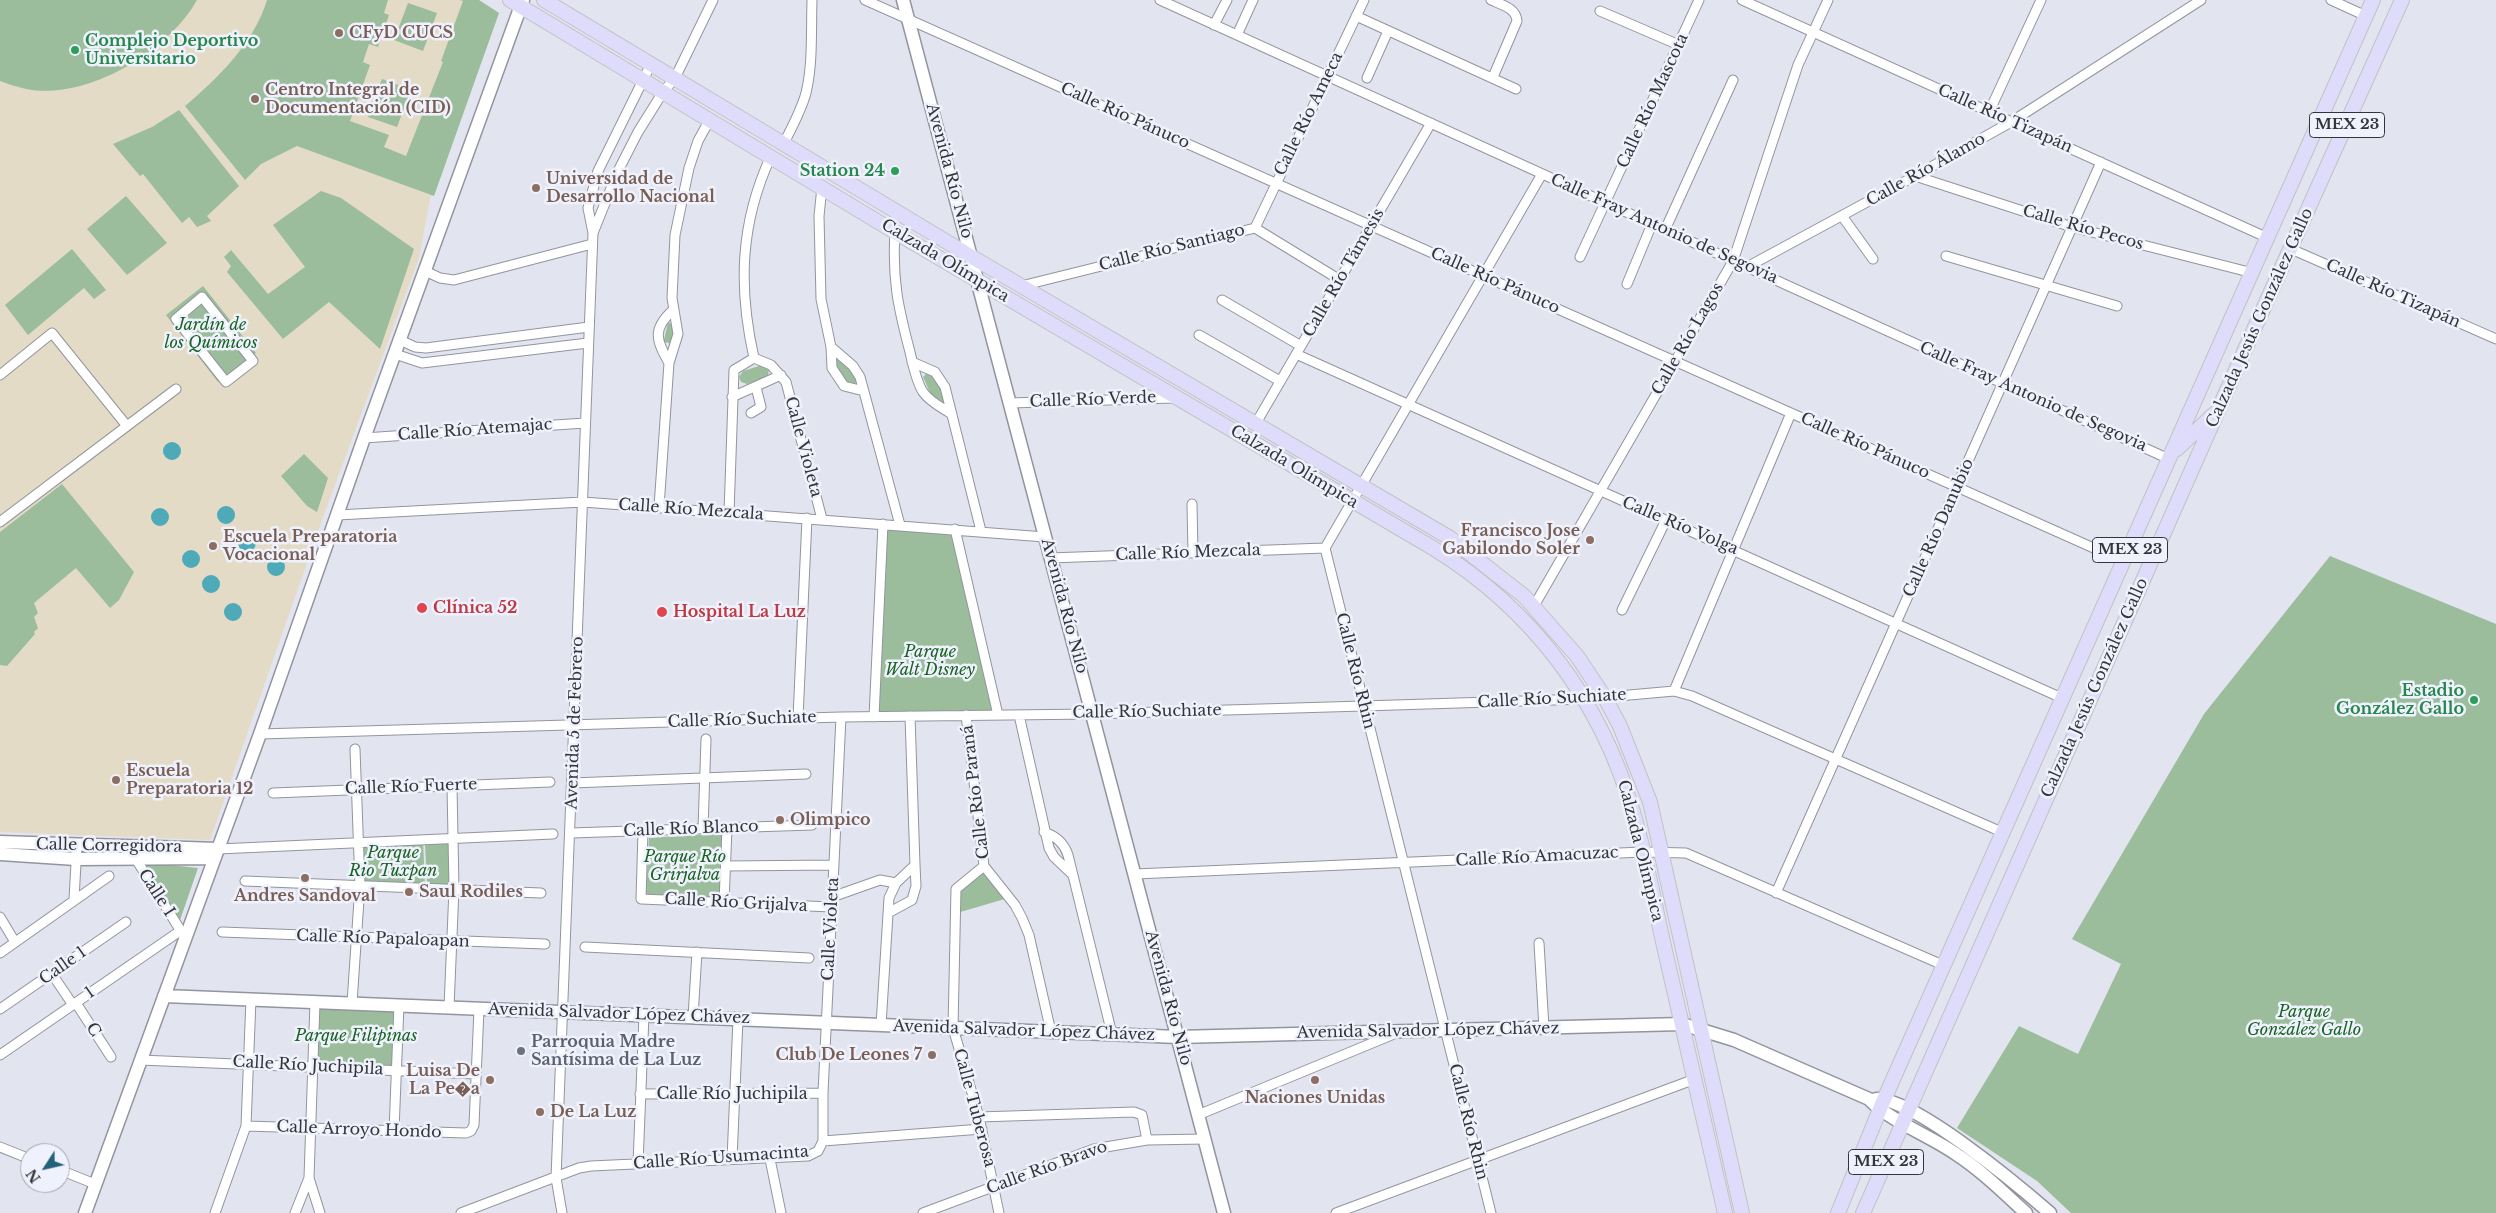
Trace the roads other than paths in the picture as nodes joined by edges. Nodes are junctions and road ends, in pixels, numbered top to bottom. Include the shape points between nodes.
1 (544, 0) edge
2 (713, 0) edge
3 (812, 0) edge
4 (865, 0) edge
5 (903, 0) edge
6 (1160, 0) edge
7 (1227, 0) edge
8 (1254, 0) edge
9 (1364, 0) edge
10 (1491, 0) edge
11 (1699, 0) edge
12 (1742, 0) edge
13 (1828, 0) edge
14 (2041, 0) edge
15 (2201, 0) edge
16 (2332, 0) edge
17 (2374, 0) edge
18 (2402, 0) edge
19 (518, 2) edge
20 (1600, 11) dead end
21 (1356, 16) junction
22 (2366, 16) junction
23 (907, 19) junction
24 (1214, 25) junction
25 (1388, 31) junction
26 (1813, 32) junction
27 (1237, 35) junction
28 (1679, 45) junction
29 (651, 64) junction
30 (1328, 76) junction
31 (1493, 77) junction
32 (675, 78) junction
33 (1367, 78) dead end
34 (642, 80) junction
35 (1733, 80) dead end
36 (1516, 89) dead end
37 (662, 92) junction
38 (1989, 112) junction
39 (709, 121) junction
40 (2011, 122) junction
41 (1431, 123) junction
42 (784, 143) junction
43 (770, 156) junction
44 (2101, 162) junction
45 (1542, 174) junction
46 (1915, 176) junction
47 (1275, 183) junction
48 (822, 187) junction
49 (1606, 203) junction
50 (1842, 216) junction
51 (1652, 224) junction
52 (1371, 226) junction
53 (2072, 227) junction
54 (1255, 228) junction
55 (1665, 230) junction
56 (895, 232) junction
57 (593, 233) junction
58 (2268, 238) junction
59 (592, 244) junction
60 (2291, 249) junction
61 (1946, 256) dead end
62 (972, 257) junction
63 (1580, 257) dead end
64 (1872, 260) dead end
65 (1733, 261) junction
66 (1747, 267) junction
67 (425, 271) junction
68 (2253, 273) junction
69 (1483, 276) junction
70 (977, 280) junction
71 (1340, 280) junction
72 (1627, 284) dead end
73 (2046, 285) junction
74 (1022, 286) junction
75 (1222, 300) dead end
76 (2117, 306) dead end
77 (673, 310) junction
78 (589, 327) junction
79 (1199, 335) dead end
80 (2496, 339) edge
81 (400, 340) junction
82 (588, 343) junction
83 (831, 347) junction
84 (1298, 350) junction
85 (395, 354) junction
86 (754, 358) junction
87 (1674, 361) junction
88 (912, 362) junction
89 (669, 363) junction
90 (242, 370) joint
91 (0, 375) edge
92 (781, 375) junction
93 (1280, 381) junction
94 (2003, 383) junction
95 (756, 387) junction
96 (176, 389) dead end
97 (864, 392) junction
98 (732, 397) junction
99 (1177, 398) junction
100 (1010, 403) junction
101 (1408, 405) junction
102 (2218, 410) junction
103 (751, 413) dead end
104 (950, 413) junction
105 (1791, 413) junction
106 (585, 423) junction
107 (1256, 423) junction
108 (127, 426) junction
109 (364, 438) junction
110 (2170, 456) junction
111 (1361, 486) junction
112 (1956, 487) junction
113 (1600, 491) junction
114 (1352, 501) junction
115 (582, 502) junction
116 (1192, 504) dead end
117 (659, 507) junction
118 (729, 512) junction
119 (337, 515) junction
120 (807, 518) junction
121 (822, 519) junction
122 (1666, 520) junction
123 (0, 522) edge
124 (883, 524) junction
125 (900, 525) junction
126 (954, 529) junction
127 (981, 531) junction
128 (1045, 537) junction
129 (1325, 548) junction
130 (1733, 549) junction
131 (1193, 553) junction
132 (1050, 558) junction
133 (2124, 562) junction
134 (1534, 606) junction
135 (1622, 610) dead end
136 (1896, 624) junction
137 (1674, 691) junction
138 (1605, 698) junction
139 (1585, 699) junction
140 (2064, 699) junction
141 (1364, 706) junction
142 (1092, 714) junction
143 (966, 715) junction
144 (998, 715) junction
145 (1019, 715) junction
146 (874, 716) junction
147 (910, 716) junction
148 (841, 717) junction
149 (798, 718) junction
150 (575, 725) junction
151 (260, 734) junction
152 (706, 739) dead end
153 (355, 749) dead end
154 (1836, 759) junction
155 (806, 774) dead end
156 (705, 777) junction
157 (550, 782) dead end
158 (572, 783) junction
159 (452, 786) junction
160 (357, 789) junction
161 (273, 793) dead end
162 (812, 825) dead end
163 (727, 828) junction
164 (703, 829) junction
165 (643, 831) junction
166 (1044, 832) junction
167 (571, 833) junction
168 (2004, 833) junction
169 (553, 834) dead end
170 (453, 838) junction
171 (358, 841) junction
172 (0, 842) edge
173 (1643, 852) junction
174 (77, 853) junction
175 (134, 853) junction
176 (216, 853) junction
177 (1662, 853) junction
178 (0, 854) edge
179 (1403, 864) junction
180 (834, 865) junction
181 (726, 866) junction
182 (914, 866) junction
183 (984, 866) junction
184 (1136, 874) junction
185 (1074, 875) junction
186 (109, 876) dead end
187 (245, 881) dead end
188 (896, 883) junction
189 (360, 885) junction
190 (454, 889) junction
191 (541, 893) dead end
192 (1776, 893) junction
193 (74, 899) junction
194 (724, 902) junction
195 (832, 902) junction
196 (888, 914) junction
197 (0, 917) edge
198 (126, 922) dead end
199 (222, 932) dead end
200 (183, 934) junction
201 (356, 938) junction
202 (15, 942) junction
203 (452, 942) junction
204 (1539, 943) dead end
205 (545, 944) dead end
206 (585, 947) dead end
207 (697, 952) junction
208 (0, 953) edge
209 (809, 958) dead end
210 (1944, 966) junction
211 (52, 974) junction
212 (164, 996) junction
213 (251, 999) junction
214 (314, 1002) junction
215 (74, 1004) junction
216 (352, 1004) junction
217 (399, 1005) junction
218 (449, 1007) junction
219 (0, 1009) edge
220 (479, 1009) junction
221 (561, 1012) junction
222 (644, 1015) junction
223 (694, 1017) junction
224 (738, 1019) junction
225 (826, 1023) junction
226 (1682, 1024) junction
227 (881, 1025) junction
228 (953, 1028) junction
229 (1544, 1028) junction
230 (1699, 1028) junction
231 (1445, 1030) junction
232 (1051, 1032) junction
233 (1398, 1032) junction
234 (1112, 1034) junction
235 (1178, 1037) junction
236 (0, 1055) edge
237 (111, 1057) dead end
238 (140, 1060) junction
239 (249, 1064) junction
240 (312, 1066) junction
241 (396, 1070) junction
242 (476, 1074) junction
243 (1695, 1079) junction
244 (823, 1093) junction
245 (640, 1094) junction
246 (735, 1094) junction
247 (1882, 1104) junction
248 (1198, 1116) junction
249 (1906, 1116) junction
250 (979, 1117) junction
251 (246, 1126) junction
252 (309, 1128) junction
253 (982, 1129) junction
254 (394, 1131) junction
255 (1205, 1139) junction
256 (1147, 1140) junction
257 (823, 1141) junction
258 (0, 1147) edge
259 (20, 1155) edge
260 (732, 1159) junction
261 (770, 1159) junction
262 (1478, 1159) junction
263 (638, 1164) junction
264 (70, 1174) edge
265 (309, 1178) junction
266 (556, 1178) junction
267 (95, 1184) junction
268 (994, 1187) junction
269 (2007, 1195) junction
270 (85, 1213) edge
271 (215, 1213) edge
272 (295, 1213) edge
273 (320, 1213) edge
274 (461, 1213) edge
275 (562, 1213) edge
276 (781, 1213) edge
277 (923, 1213) edge
278 (999, 1213) edge
279 (1224, 1213) edge
280 (1336, 1213) edge
281 (1491, 1213) edge
282 (1725, 1213) edge
283 (1742, 1213) edge
284 (1838, 1213) edge
285 (1863, 1213) edge
286 (2020, 1213) edge
287 (2026, 1213) edge
288 (2050, 1213) edge

1 - 29 main road, Calzada Olímpica
2 - 32 street, Avenida 5 de Febrero
3 - 42 street via 806,94
4 - 23 street, Calle Río Pánuco
5 - 23 street, Avenida Río Nilo
6 - 24 street, Calle Fray Antonio de Segovia
7 - 24 street
8 - 27 street
9 - 21 street, Calle Río Ameca
10 - 31 street via 1509,8 1517,21
11 - 28 street, Calle Río Mascota
12 - 26 street, Calle Río Tizapán
13 - 26 street, Calle Río Lagos
14 - 38 street
15 - 40 street, Calle Río Álamo
16 - 22 street
17 - 22 main road, Calzada Jesús González Gallo / MEX 23
18 - 60 main road, Calzada Jesús González Gallo / MEX 23
19 - 34 main road, Calzada Olímpica
19 - 67 street
20 - 28 street
21 - 25 street
21 - 30 street, Calle Río Ameca
22 - 58 main road, Calzada Jesús González Gallo / MEX 23
23 - 47 street, Calle Río Pánuco
23 - 62 street, Avenida Río Nilo
24 - 27 street, Calle Fray Antonio de Segovia
25 - 31 street
25 - 33 street
26 - 38 street, Calle Río Tizapán
26 - 65 street, Calle Río Lagos via 1798,65
27 - 30 street, Calle Fray Antonio de Segovia
28 - 49 street, Calle Río Mascota
29 - 32 main road, Calzada Olímpica
29 - 34 street, Avenida 5 de Febrero
30 - 41 street, Calle Fray Antonio de Segovia
30 - 47 street, Calle Río Ameca
31 - 36 street
32 - 37 street, Avenida 5 de Febrero
32 - 42 main road, Calzada Olímpica
34 - 37 main road, Calzada Olímpica
34 - 57 street, Avenida 5 de Febrero via 591,190 588,208
35 - 55 street
37 - 39 main road, Calzada Olímpica
37 - 57 street, Avenida 5 de Febrero via 618,171
38 - 40 street, Calle Río Tizapán
39 - 43 main road, Calzada Olímpica
39 - 77 street via 698,141 680,206 672,269
40 - 44 street, Calle Río Tizapán
40 - 46 street, Calle Río Álamo
41 - 45 street, Calle Fray Antonio de Segovia
41 - 52 street, Calle Río Támesis
42 - 62 main road, Calzada Olímpica
43 - 48 main road, Calzada Olímpica
43 - 86 street via 749,213 744,254 744,295
44 - 53 street, Calle Río Danubio
44 - 58 street, Calle Río Tizapán
45 - 49 street, Calle Fray Antonio de Segovia
45 - 69 street
46 - 50 street, Calle Río Álamo
46 - 53 street, Calle Río Pecos
47 - 52 street, Calle Río Pánuco
47 - 54 street, Calle Río Ameca
48 - 56 main road, Calzada Olímpica
48 - 83 street via 820,299
49 - 51 street, Calle Fray Antonio de Segovia
49 - 63 street, Calle Río Mascota
50 - 64 street
50 - 66 street, Calle Río Álamo
51 - 55 street, Calle Fray Antonio de Segovia
51 - 72 street
52 - 69 street, Calle Río Pánuco
52 - 71 street, Calle Río Támesis
53 - 68 street, Calle Río Pecos
53 - 73 street, Calle Río Danubio
54 - 71 street, Calle Río Santiago
54 - 74 street, Calle Río Santiago
55 - 65 street, Calle Fray Antonio de Segovia
56 - 70 main road, Calzada Olímpica
56 - 88 street via 894,279
57 - 59 street, Avenida 5 de Febrero
58 - 68 main road, Calzada Jesús González Gallo / MEX 23
59 - 67 street via 454,280
59 - 78 street, Avenida 5 de Febrero
60 - 80 street, Calle Río Tizapán
60 - 102 main road, Calzada Jesús González Gallo / MEX 23
61 - 73 street
62 - 70 street, Avenida Río Nilo
62 - 74 main road, Calzada Olímpica
65 - 66 street, Calle Fray Antonio de Segovia
65 - 87 street, Calle Río Lagos
66 - 94 street, Calle Fray Antonio de Segovia
67 - 81 street
68 - 110 main road, Calzada Jesús González Gallo / MEX 23
69 - 87 street, Calle Río Pánuco
69 - 101 street
70 - 99 main road, Calzada Olímpica
70 - 100 street, Avenida Río Nilo
71 - 84 street, Calle Río Támesis
73 - 76 street
73 - 94 street, Calle Río Danubio
74 - 107 main road, Calzada Olímpica
75 - 84 street, Calle Río Volga
77 - 89 street via 678,334
77 - 89 street via 662,320 658,331 660,347
78 - 81 street via 426,348
78 - 82 street, Avenida 5 de Febrero
79 - 93 street
81 - 85 street
82 - 85 street via 422,363
82 - 106 street, Avenida 5 de Febrero
83 - 97 street via 853,366
83 - 97 street via 832,368 837,378 844,386
84 - 93 street, Calle Río Támesis
84 - 101 street, Calle Río Volga
85 - 109 street
86 - 92 street via 767,362
86 - 98 street via 734,370
87 - 105 street, Calle Río Pánuco
87 - 113 street, Calle Río Lagos
88 - 104 street via 924,392
88 - 104 street via 939,375
89 - 117 street
90 - 90 street via 226,382 176,319 202,297 253,361
91 - 108 street via 52,333
92 - 95 street
92 - 121 street, Calle Violeta via 786,382
93 - 107 street, Calle Río Támesis
94 - 110 street, Calle Fray Antonio de Segovia
94 - 112 street, Calle Río Danubio
95 - 98 street
95 - 103 street via 761,407
96 - 108 street
97 - 125 street
98 - 118 street
99 - 100 street, Calle Río Verde
99 - 114 main road, Calzada Olímpica
100 - 128 street, Avenida Río Nilo
101 - 111 street
101 - 113 street, Calle Río Volga
102 - 110 main road
102 - 249 main road, Calzada Jesús González Gallo / MEX 23
104 - 127 street
105 - 112 street, Calle Río Pánuco
105 - 130 street
106 - 109 street, Calle Río Atemajac
106 - 115 street, Avenida 5 de Febrero
107 - 111 main road, Calzada Olímpica
108 - 123 street
109 - 119 street
110 - 133 main road, Calzada Jesús González Gallo / MEX 23
111 - 114 street
111 - 134 main road, Calzada Olímpica via 1457,543
112 - 133 street, Calle Río Pánuco
112 - 136 street, Calle Río Danubio
113 - 122 street, Calle Río Volga
113 - 134 street, Calle Río Lagos
114 - 129 street
114 - 139 main road, Calzada Olímpica via 1454,561 1493,591 1547,644
115 - 117 street, Calle Río Mezcala
115 - 119 street, Calle Río Mezcala
115 - 150 street, Avenida 5 de Febrero
116 - 131 street
117 - 118 street, Calle Río Mezcala
118 - 120 street, Calle Río Mezcala
119 - 151 street
120 - 121 street, Calle Río Mezcala
120 - 149 street, Calle Violeta
121 - 124 street, Calle Río Mezcala
122 - 130 street, Calle Río Volga
122 - 135 street
124 - 125 street, Calle Río Mezcala
124 - 146 street
125 - 126 street, Calle Río Mezcala
126 - 127 street, Calle Río Mezcala
126 - 144 street
127 - 128 street, Calle Río Mezcala
128 - 132 street, Avenida Río Nilo
129 - 131 street, Calle Río Mezcala
129 - 141 street, Calle Río Rhin
130 - 136 street, Calle Río Volga
130 - 137 street
131 - 132 street, Calle Río Mezcala
132 - 142 street, Avenida Río Nilo
133 - 140 main road, Calzada Jesús González Gallo / MEX 23
134 - 138 main road, Calzada Olímpica via 1577,656
136 - 140 street, Calle Río Volga
136 - 154 street, Calle Río Danubio
137 - 138 street, Calle Río Suchiate
137 - 154 street, Calle Río Suchiate
138 - 139 street, Calle Río Suchiate
138 - 177 main road, Calzada Olímpica via 1638,766
139 - 141 street, Calle Río Suchiate
139 - 173 main road, Calzada Olímpica via 1608,742 1621,776
140 - 168 main road, Calzada Jesús González Gallo / MEX 23
141 - 142 street, Calle Río Suchiate
141 - 179 street, Calle Río Rhin
142 - 145 street, Calle Río Suchiate
142 - 184 street, Avenida Río Nilo
143 - 144 street, Calle Río Suchiate
143 - 147 street, Calle Río Suchiate
143 - 183 street, Calle Río Paraná
144 - 145 street, Calle Río Suchiate
145 - 166 street
146 - 147 street, Calle Río Suchiate
146 - 148 street, Calle Río Suchiate
147 - 182 street
148 - 149 street, Calle Río Suchiate
148 - 180 street, Calle Violeta
149 - 150 street, Calle Río Suchiate
150 - 151 street, Calle Río Suchiate
150 - 158 street, Avenida 5 de Febrero
151 - 176 street
152 - 156 street
153 - 160 street
154 - 168 street, Calle Río Suchiate
154 - 192 street, Calle Río Danubio
155 - 156 street
156 - 158 street
156 - 164 street
157 - 159 street, Calle Río Fuerte
158 - 167 street, Avenida 5 de Febrero
159 - 160 street, Calle Río Fuerte
159 - 170 street
160 - 161 street, Calle Río Fuerte
160 - 171 street
162 - 163 street, Calle Río Blanco
163 - 164 street, Calle Río Blanco
163 - 181 street
164 - 165 street, Calle Río Blanco
165 - 167 street, Calle Río Blanco
165 - 194 street, Calle Río Grijalva via 641,898
166 - 185 street via 1054,857
166 - 185 street via 1056,837 1063,845
167 - 221 street, Avenida 5 de Febrero
168 - 210 main road, Calzada Jesús González Gallo / MEX 23
169 - 170 street
170 - 171 street
170 - 190 street
171 - 176 street
171 - 189 street
172 - 174 street, Calle Corregidora
173 - 177 street, Calle Río Amacuzac
173 - 179 street, Calle Río Amacuzac
173 - 226 main road, Calzada Olímpica
174 - 175 street, Calle Corregidora
174 - 178 street, Calle Corregidora
174 - 193 street
175 - 176 street, Calle Corregidora
175 - 200 street, Calle I
176 - 200 street
177 - 192 street, Calle Río Amacuzac via 1686,853
177 - 230 main road, Calzada Olímpica
179 - 184 street, Calle Río Amacuzac
179 - 231 street, Calle Río Rhin
180 - 181 street
180 - 195 street, Calle Violeta
181 - 194 street
182 - 188 street
182 - 196 street via 916,886 912,900
183 - 228 street, Calle Tuberosa via 956,890
183 - 232 street, Calle Río Paraná via 1015,905 1029,935
184 - 235 street, Avenida Río Nilo
185 - 234 street
186 - 193 street
187 - 189 street
188 - 195 street via 880,880
188 - 196 street via 889,898
189 - 190 street
189 - 201 street
190 - 191 street
190 - 203 street
192 - 210 street, Calle Río Amacuzac
193 - 202 street
194 - 195 street, Calle Río Grijalva
195 - 225 street, Calle Violeta
196 - 227 street
197 - 202 street
198 - 211 street, Calle 1
199 - 201 street, Calle Río Papaloapan
200 - 212 street
200 - 215 street, 1
201 - 203 street, Calle Río Papaloapan
201 - 216 street
202 - 208 street
203 - 205 street, Calle Río Papaloapan
203 - 218 street
204 - 229 street
206 - 207 street
207 - 209 street
207 - 223 street
210 - 247 main road, Calzada Jesús González Gallo / MEX 23
211 - 215 street, C
211 - 219 street, Calle 1
212 - 213 street, Avenida Salvador López Chávez
212 - 238 street
213 - 214 street, Avenida Salvador López Chávez
213 - 239 street
214 - 216 street, Avenida Salvador López Chávez
214 - 240 street
215 - 236 street, 1
215 - 237 street, C
216 - 217 street, Avenida Salvador López Chávez
217 - 218 street, Avenida Salvador López Chávez
217 - 241 street
218 - 220 street, Avenida Salvador López Chávez
220 - 221 street, Avenida Salvador López Chávez
220 - 242 street
221 - 222 street, Avenida Salvador López Chávez
221 - 266 street, Avenida 5 de Febrero
222 - 223 street, Avenida Salvador López Chávez
222 - 245 street
223 - 224 street, Avenida Salvador López Chávez
224 - 225 street, Avenida Salvador López Chávez
224 - 246 street
225 - 227 street, Avenida Salvador López Chávez
225 - 244 street, Calle Violeta
226 - 229 street, Avenida Salvador López Chávez
226 - 230 street, Avenida Salvador López Chávez
226 - 243 main road, Calzada Olímpica
227 - 228 street, Avenida Salvador López Chávez
228 - 232 street, Avenida Salvador López Chávez
228 - 250 street, Calle Tuberosa
229 - 231 street, Avenida Salvador López Chávez
230 - 247 street, Avenida Salvador López Chávez
230 - 283 main road, Calzada Olímpica
231 - 233 street, Avenida Salvador López Chávez
231 - 262 street, Calle Río Rhin
232 - 234 street, Avenida Salvador López Chávez
233 - 235 street, Avenida Salvador López Chávez
233 - 248 street
234 - 235 street, Avenida Salvador López Chávez
235 - 248 street, Avenida Río Nilo
238 - 239 street, Calle Río Juchipila
238 - 267 street
239 - 240 street, Calle Río Juchipila
239 - 251 street
240 - 241 street, Calle Río Juchipila
240 - 252 street
241 - 242 street, Calle Río Juchipila
241 - 254 street
242 - 254 street, Calle Arroyo Hondo via 472,1131
243 - 262 street
243 - 282 main road, Calzada Olímpica
244 - 246 street, Calle Río Juchipila
244 - 257 street, Calle Violeta
245 - 246 street, Calle Río Juchipila
245 - 263 street
246 - 260 street
247 - 249 street, Avenida Salvador López Chávez
247 - 284 main road, Calzada Jesús González Gallo / MEX 23
248 - 255 street, Avenida Río Nilo
249 - 269 street, Avenida Salvador López Chávez
249 - 285 main road, Calzada Jesús González Gallo / MEX 23
249 - 288 street, Avenida Salvador López Chávez via 1974,1152
250 - 253 street, Calle Tuberosa
250 - 256 street via 1134,1112 1142,1114
251 - 252 street, Calle Arroyo Hondo
251 - 271 street
252 - 254 street, Calle Arroyo Hondo
252 - 265 street
253 - 257 street, Calle Río Usumacinta
253 - 268 street, Calle Tuberosa
255 - 256 street, Calle Río Bravo
255 - 279 street, Avenida Río Nilo
256 - 268 street, Calle Río Bravo via 1094,1149
257 - 261 street, Calle Río Usumacinta via 818,1151 808,1156
258 - 259 street
260 - 261 street, Calle Río Usumacinta
260 - 263 street, Calle Río Usumacinta
261 - 276 street
262 - 280 street
262 - 281 street, Calle Río Rhin
263 - 266 street, Calle Río Usumacinta via 591,1166
264 - 267 street
265 - 272 street
265 - 273 street
266 - 274 street, Calle Río Usumacinta
266 - 275 street, Avenida 5 de Febrero
267 - 270 street
268 - 277 street, Calle Río Bravo
268 - 278 street, Calle Tuberosa
269 - 286 street
269 - 287 street, Avenida Salvador López Chávez

